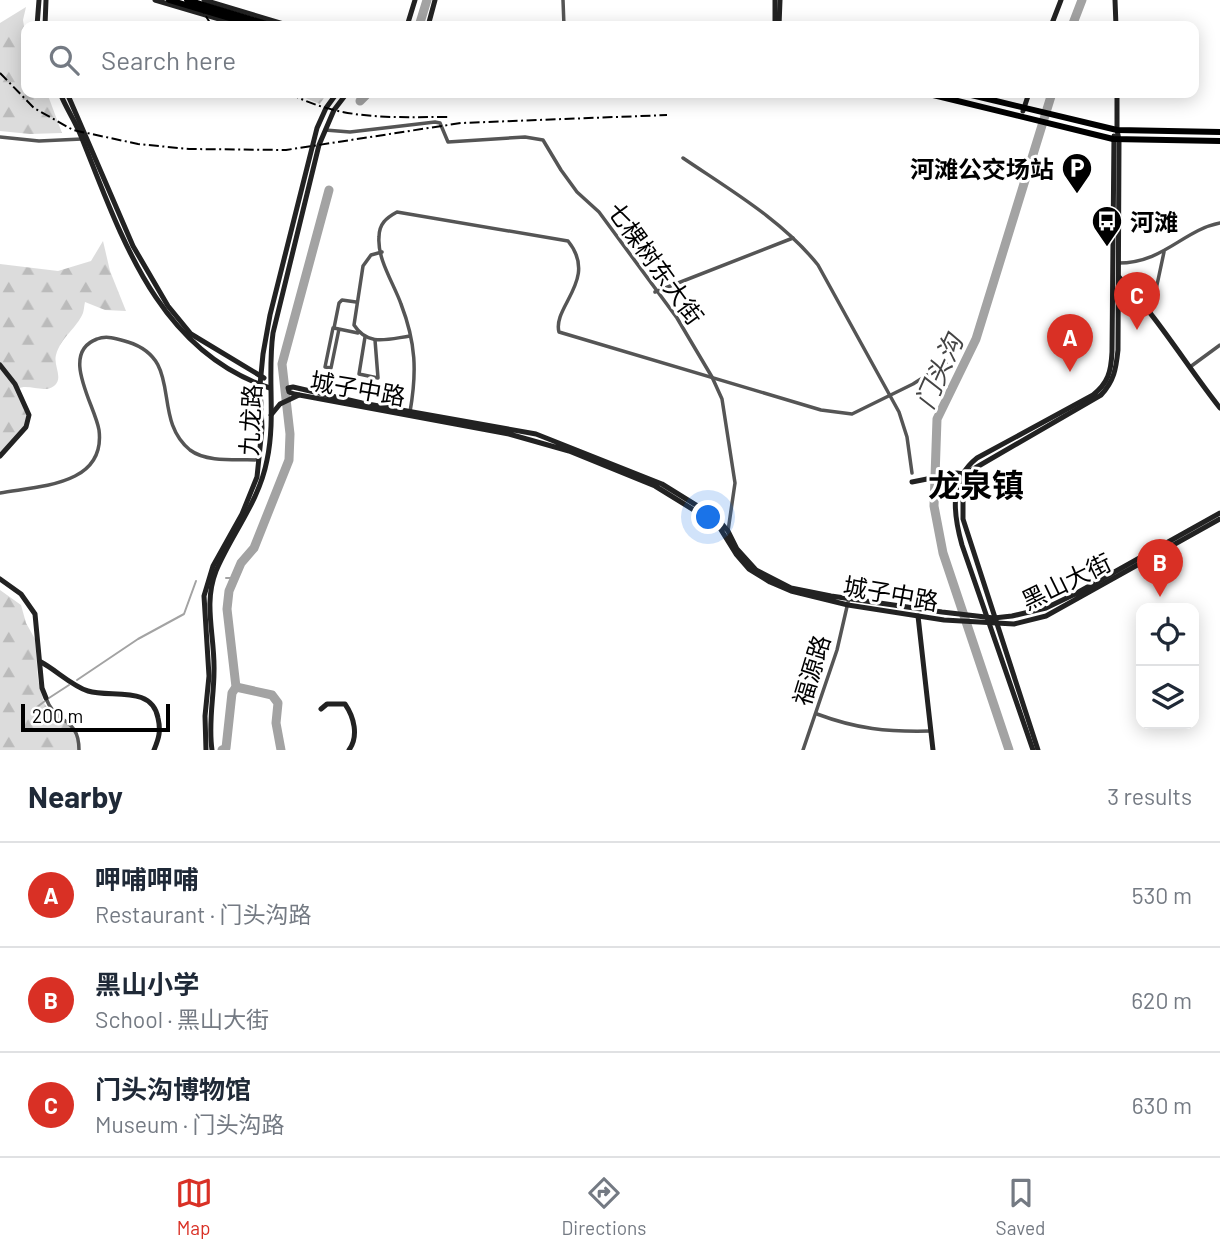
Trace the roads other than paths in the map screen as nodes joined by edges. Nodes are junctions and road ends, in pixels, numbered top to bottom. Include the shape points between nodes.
1 (39, 0) edge
2 (46, 0) edge
3 (155, 0) edge
4 (169, 0) edge
5 (187, 0) edge
6 (204, 0) edge
7 (415, 0) edge
8 (435, 0) edge
9 (563, 0) edge
10 (777, 0) edge
11 (1061, 0) edge
12 (1115, 0) edge
13 (37, 21) edge
14 (45, 21) edge
15 (226, 21) edge
16 (239, 21) edge
17 (256, 21) edge
18 (273, 21) edge
19 (409, 21) edge
20 (429, 21) edge
21 (564, 21) edge
22 (777, 21) edge
23 (1053, 21) edge
24 (1115, 21) edge
25 (62, 98) edge
26 (69, 98) edge
27 (333, 98) edge
28 (343, 98) edge
29 (945, 98) edge
30 (983, 98) edge
31 (1027, 98) edge
32 (1117, 98) edge
33 (1024, 108) junction
34 (1021, 117) junction
35 (324, 130) junction
36 (1117, 130) junction
37 (1220, 132) edge
38 (0, 137) edge
39 (82, 139) junction
40 (1116, 140) junction
41 (1220, 141) edge
42 (683, 158) dead end
43 (1220, 223) edge
44 (793, 238) junction
45 (1164, 251) junction
46 (382, 252) junction
47 (1118, 263) junction
48 (1115, 277) junction
49 (655, 292) junction
50 (356, 302) junction
51 (355, 313) junction
52 (1151, 315) junction
53 (336, 329) junction
54 (350, 331) junction
55 (360, 333) junction
56 (410, 336) junction
57 (365, 337) junction
58 (375, 340) junction
59 (1220, 345) edge
60 (946, 363) dead end
61 (0, 365) edge
62 (1188, 368) junction
63 (261, 377) junction
64 (712, 377) junction
65 (270, 381) junction
66 (260, 385) junction
67 (270, 388) junction
68 (299, 396) junction
69 (889, 396) junction
70 (1220, 408) edge
71 (410, 413) junction
72 (271, 415) junction
73 (0, 456) edge
74 (260, 460) junction
75 (912, 473) dead end
76 (965, 474) junction
77 (912, 482) dead end
78 (0, 493) edge
79 (1220, 513) edge
80 (1220, 519) edge
81 (727, 534) junction
82 (0, 579) edge
83 (849, 602) junction
84 (976, 615) joint
85 (918, 616) junction
86 (991, 617) junction
87 (994, 624) junction
88 (41, 662) junction
89 (46, 700) joint
90 (321, 709) dead end
91 (817, 714) junction
92 (930, 731) junction
93 (79, 750) edge
94 (154, 750) edge
95 (205, 750) edge
96 (212, 750) edge
97 (349, 750) edge
98 (803, 750) edge
99 (933, 750) edge
100 (1035, 750) edge

1 - 13 main road
2 - 14 main road
3 - 15 main road
4 - 16 main road
5 - 17 main road
6 - 18 main road
7 - 19 main road
8 - 20 main road
9 - 21 street
10 - 22 main road
11 - 23 main road
12 - 24 main road
25 - 39 main road
26 - 63 main road via 133,246 169,306 191,334
27 - 63 main road, 九龙路 via 315,137 270,315
28 - 35 main road, 九龙路
29 - 34 main road
30 - 33 main road
31 - 33 main road
32 - 36 main road
33 - 34 main road
33 - 36 main road
34 - 40 main road
35 - 49 street, 七棵树东大街 via 350,132 435,122 440,123 448,142 542,140
35 - 65 main road, 九龙路 via 273,333
36 - 37 main road
36 - 40 main road
38 - 39 street
39 - 66 main road via 117,228 173,323 198,348
40 - 41 main road
40 - 47 main road
40 - 48 main road
42 - 44 street
43 - 45 street
44 - 49 street
44 - 69 street via 818,265
45 - 47 street via 1145,260
45 - 52 street
46 - 50 street via 366,260
46 - 56 street
46 - 64 street via 381,226 397,212 568,242 576,251 578,268 559,331
47 - 48 main road
48 - 52 main road
48 - 76 main road via 1118,350 1110,385 1087,405
49 - 64 street, 七棵树东大街 via 677,318
50 - 51 street
50 - 53 street via 338,303
51 - 54 street
51 - 55 street via 354,325
52 - 62 main road
53 - 53 street via 325,367 331,368
53 - 54 street
54 - 55 street
55 - 57 street
56 - 58 street
56 - 71 street via 416,376
57 - 58 street
57 - 58 street via 359,374 378,378
59 - 62 street
60 - 69 street
61 - 73 main road via 29,415 26,427
62 - 70 main road
63 - 65 main road
63 - 66 main road, 九龙路
64 - 69 street via 840,413 852,414
64 - 81 street, 七棵树东大街 via 722,399 735,483
65 - 67 main road, 九龙路
66 - 67 main road
66 - 74 main road, 九龙路
67 - 72 main road, 九龙路
68 - 71 main road, 城子中路
68 - 71 main road, 城子中路 via 288,388
68 - 72 main road via 280,404
69 - 75 street via 908,437
71 - 81 main road, 城子中路 via 569,451 655,486
72 - 96 main road, 九龙路 via 267,463 259,488 212,584
74 - 78 street via 207,458 194,453 179,440 169,419 161,368 152,355 113,337 97,338 80,357 79,369 99,429 92,462 80,475
74 - 95 main road, 九龙路 via 251,496 213,566 204,596 209,676
76 - 77 main road
76 - 86 main road via 963,519
79 - 86 main road, 黑山大街 via 1046,608
80 - 87 main road, 黑山大街 via 1046,616
81 - 83 main road, 城子中路 via 749,569 770,582 791,591
82 - 88 main road via 21,594 35,614
83 - 84 main road, 城子中路
83 - 85 main road, 城子中路
83 - 91 street, 福源路
84 - 86 main road, 黑山大街
85 - 87 main road, 城子中路
85 - 92 main road
86 - 87 main road
87 - 100 main road
88 - 89 main road
88 - 94 main road via 84,690 131,695 151,703 160,735
89 - 93 street via 58,716 73,725
90 - 97 main road via 335,702 350,711 355,737
91 - 92 street via 866,729
91 - 98 street, 福源路
92 - 99 main road

